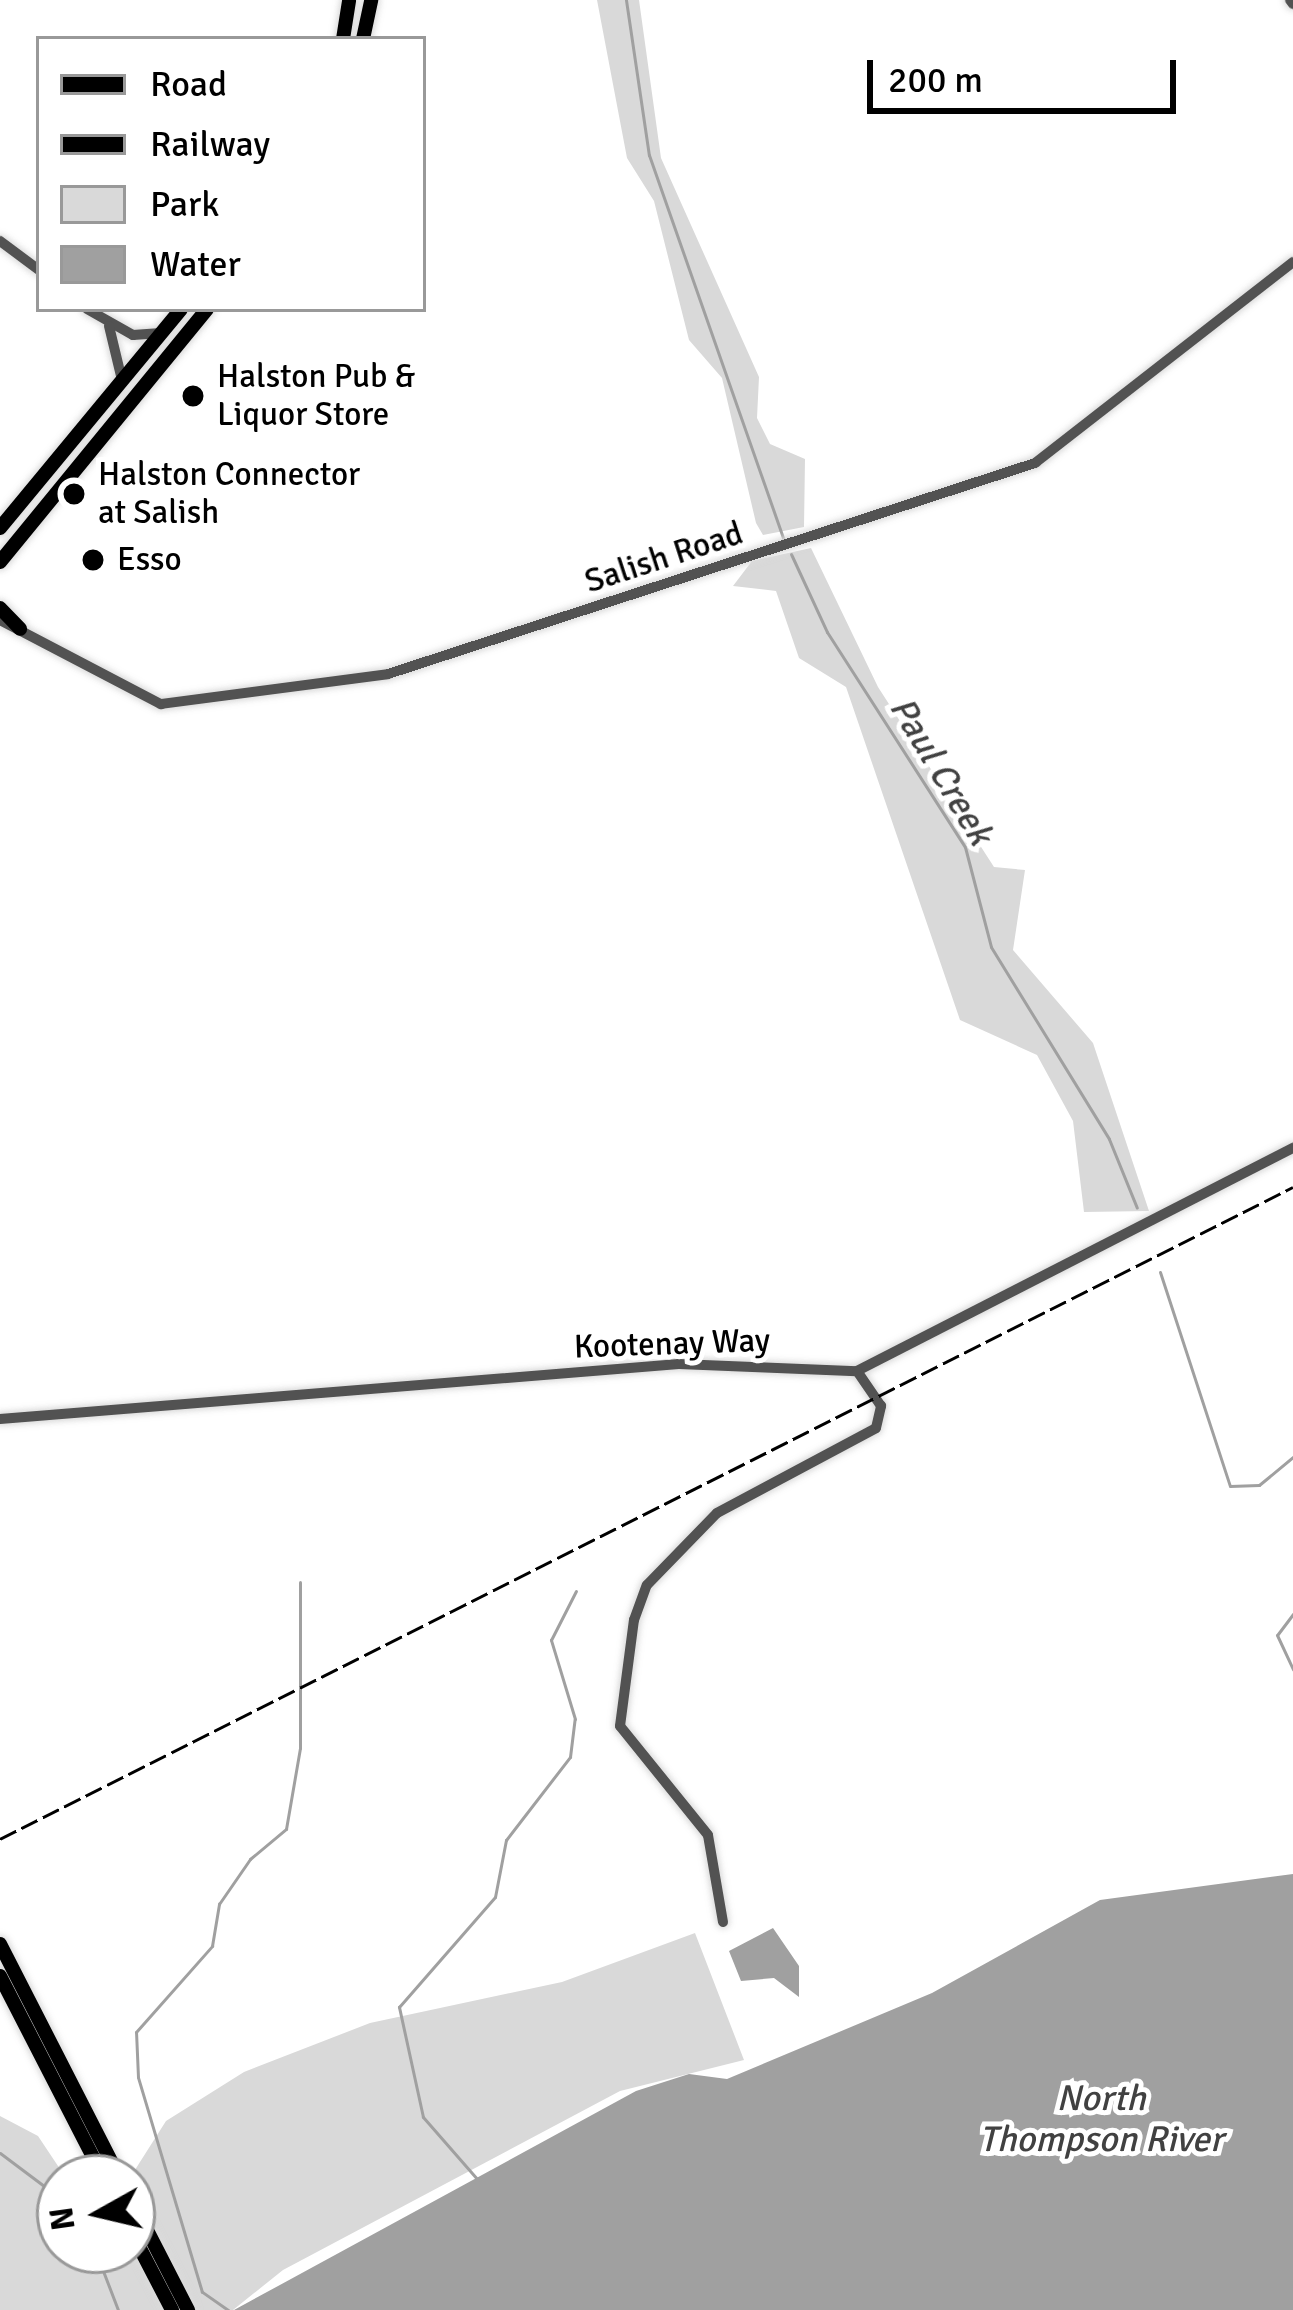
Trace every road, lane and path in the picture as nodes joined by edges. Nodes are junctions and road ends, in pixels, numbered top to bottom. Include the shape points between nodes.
1 (349, 0) edge
2 (371, 0) edge
3 (343, 36) edge
4 (364, 36) edge
5 (1, 240) edge
6 (1293, 262) edge
7 (36, 268) edge
8 (92, 312) edge
9 (178, 312) edge
10 (205, 312) edge
11 (109, 326) junction
12 (161, 333) junction
13 (122, 380) junction
14 (0, 528) edge
15 (3, 560) edge
16 (0, 608) edge
17 (0, 624) edge
18 (20, 629) junction
19 (1293, 1148) edge
20 (857, 1371) junction
21 (0, 1419) edge
22 (723, 1922) dead end
23 (0, 1944) edge
24 (0, 1976) edge
25 (89, 2134) junction
26 (96, 2154) edge
27 (103, 2154) edge
28 (156, 2248) edge
29 (153, 2274) edge
30 (172, 2310) edge
31 (188, 2310) edge

1 - 3 main road
2 - 4 main road
5 - 7 street
6 - 18 street, Salish Road via 1035,463 388,674 161,704
8 - 11 street
9 - 12 main road
10 - 15 main road
11 - 12 street
11 - 13 street
12 - 13 main road
13 - 14 main road
16 - 18 main road
17 - 18 main road
19 - 20 street, Kootenay Way
20 - 21 street, Kootenay Way via 679,1364
20 - 22 street via 881,1406 876,1428 717,1513 647,1586 616,1709 708,1835
23 - 25 main road
24 - 25 main road
25 - 26 main road
25 - 27 main road
28 - 31 main road
29 - 30 main road

